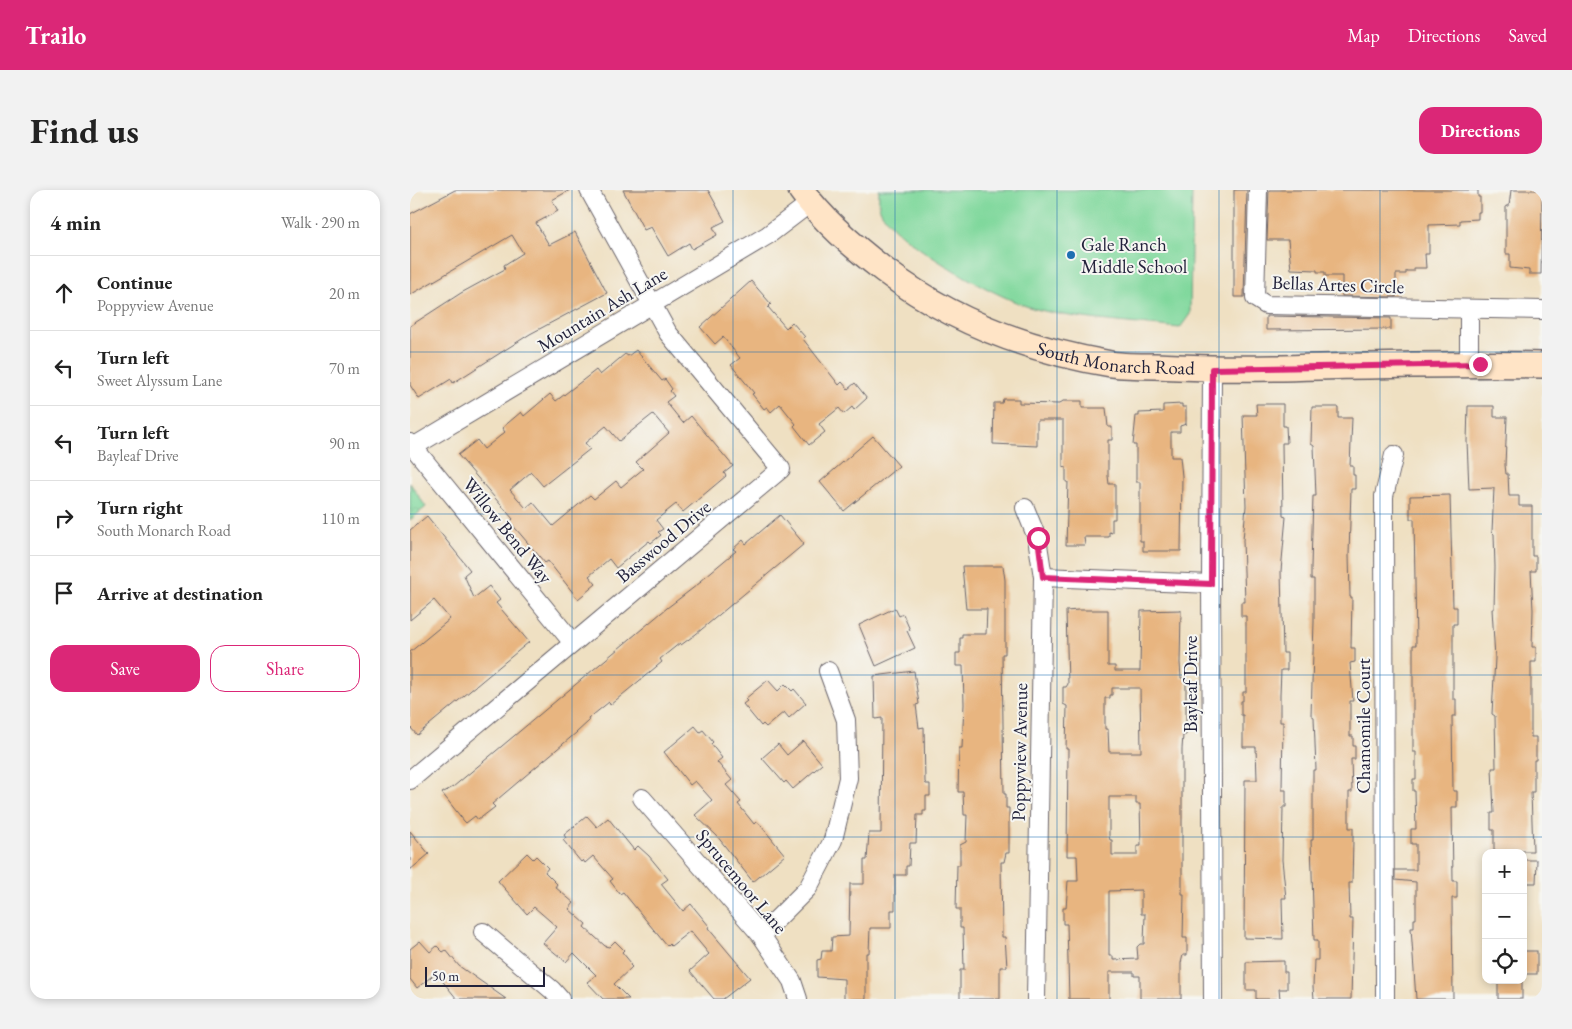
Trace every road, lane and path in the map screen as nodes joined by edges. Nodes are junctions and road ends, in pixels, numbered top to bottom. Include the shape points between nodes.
1 (589, 190) edge
2 (1258, 190) edge
3 (806, 196) edge
4 (652, 304) junction
5 (1469, 309) junction
6 (1542, 310) edge
7 (1469, 364) junction
8 (1542, 365) edge
9 (1212, 369) junction
10 (411, 445) edge
11 (1394, 455) dead end
12 (1025, 508) dead end
13 (1043, 577) junction
14 (1211, 584) junction
15 (573, 644) junction
16 (828, 672) dead end
17 (410, 780) edge
18 (642, 798) dead end
19 (483, 932) dead end
20 (761, 934) junction
21 (560, 999) edge
22 (798, 999) edge
23 (1036, 999) edge
24 (1213, 999) edge
25 (1384, 999) edge

1 - 4 street
2 - 5 street, Bellas Artes Circle via 1255,298 1266,306
3 - 4 street, Mountain Ash Lane via 768,235
3 - 9 street, South Monarch Road via 858,250 900,282 962,318 1000,335 1024,344 1112,364
4 - 10 street, Mountain Ash Lane
4 - 15 street, Basswood Drive via 668,333 782,469
5 - 6 street, Bellas Artes Circle
5 - 7 street
7 - 8 street, South Monarch Road
7 - 9 street, South Monarch Road
9 - 14 street, Bayleaf Drive
10 - 15 street, Willow Bend Way
11 - 25 street, Chamomile Court via 1384,496
12 - 13 street, Poppyview Avenue via 1038,538
13 - 14 street
13 - 23 street, Poppyview Avenue
14 - 24 street, Bayleaf Drive
15 - 17 street, Basswood Drive
16 - 20 street via 846,720 848,778 833,840 808,888
18 - 20 street, Sprucemoor Lane
19 - 21 street
20 - 22 street, Sprucemoor Lane via 792,981

